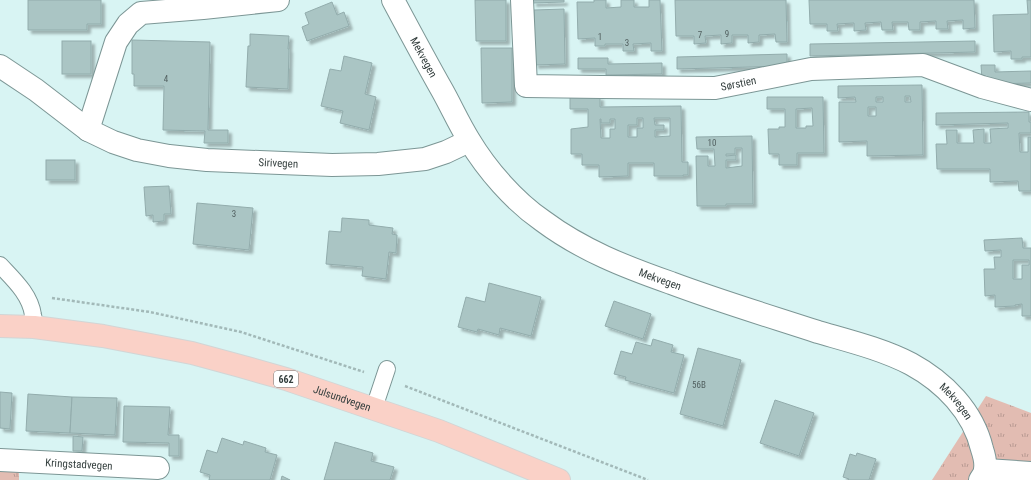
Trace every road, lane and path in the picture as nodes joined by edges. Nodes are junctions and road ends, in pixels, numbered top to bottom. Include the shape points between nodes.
1 (278, 0) edge
2 (393, 0) edge
3 (522, 0) edge
4 (0, 66) edge
5 (1031, 100) edge
6 (88, 130) junction
7 (469, 141) junction
8 (0, 265) edge
9 (0, 326) edge
10 (34, 327) junction
11 (387, 369) dead end
12 (374, 408) junction
13 (0, 460) edge
14 (158, 468) dead end
15 (1031, 473) edge
16 (983, 475) edge
17 (559, 480) edge

1 - 6 street via 141,13 128,24 116,42
2 - 7 street, Mekvegen
3 - 5 street, Sørstien via 526,86 715,88 811,70 922,65 982,87
4 - 6 street, Sirivegen
6 - 7 street, Sirivegen via 137,150 169,156 332,165 425,159
7 - 16 street, Mekvegen via 493,174 541,220 598,255 702,295 879,351 910,364 932,378 948,391 972,422 983,452
8 - 10 lane via 27,296 33,313
9 - 10 main road, Julsundvegen / 662
10 - 12 main road, Julsundvegen / 662 via 103,336 192,353 286,379
11 - 12 lane
12 - 17 main road, Julsundvegen / 662 via 439,431
13 - 14 street, Kringstadvegen
15 - 16 street, Mekvegen

